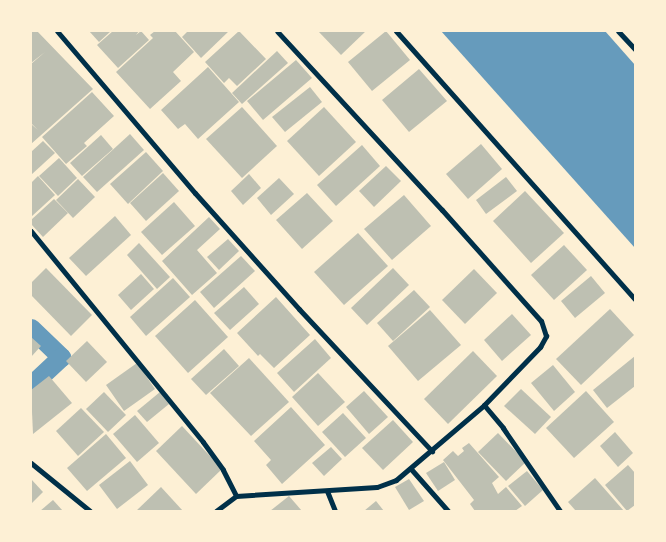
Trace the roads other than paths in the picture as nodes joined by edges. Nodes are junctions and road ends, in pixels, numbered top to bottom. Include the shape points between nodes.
1 (57, 31) edge
2 (278, 31) edge
3 (396, 31) edge
4 (618, 31) edge
5 (635, 49) edge
6 (31, 232) edge
7 (635, 300) edge
8 (484, 405) junction
9 (432, 451) junction
10 (31, 463) edge
11 (411, 469) junction
12 (327, 491) junction
13 (236, 496) junction
14 (90, 511) edge
15 (216, 511) edge
16 (335, 511) edge
17 (448, 511) edge
18 (560, 511) edge

1 - 9 street via 240,243
2 - 8 street via 544,326 546,336 540,348
3 - 7 street
4 - 5 street
6 - 13 street via 203,442
8 - 9 street
8 - 18 street
9 - 11 street
10 - 14 street
11 - 12 street via 384,485
11 - 17 street
12 - 13 street
12 - 16 street
13 - 15 street

